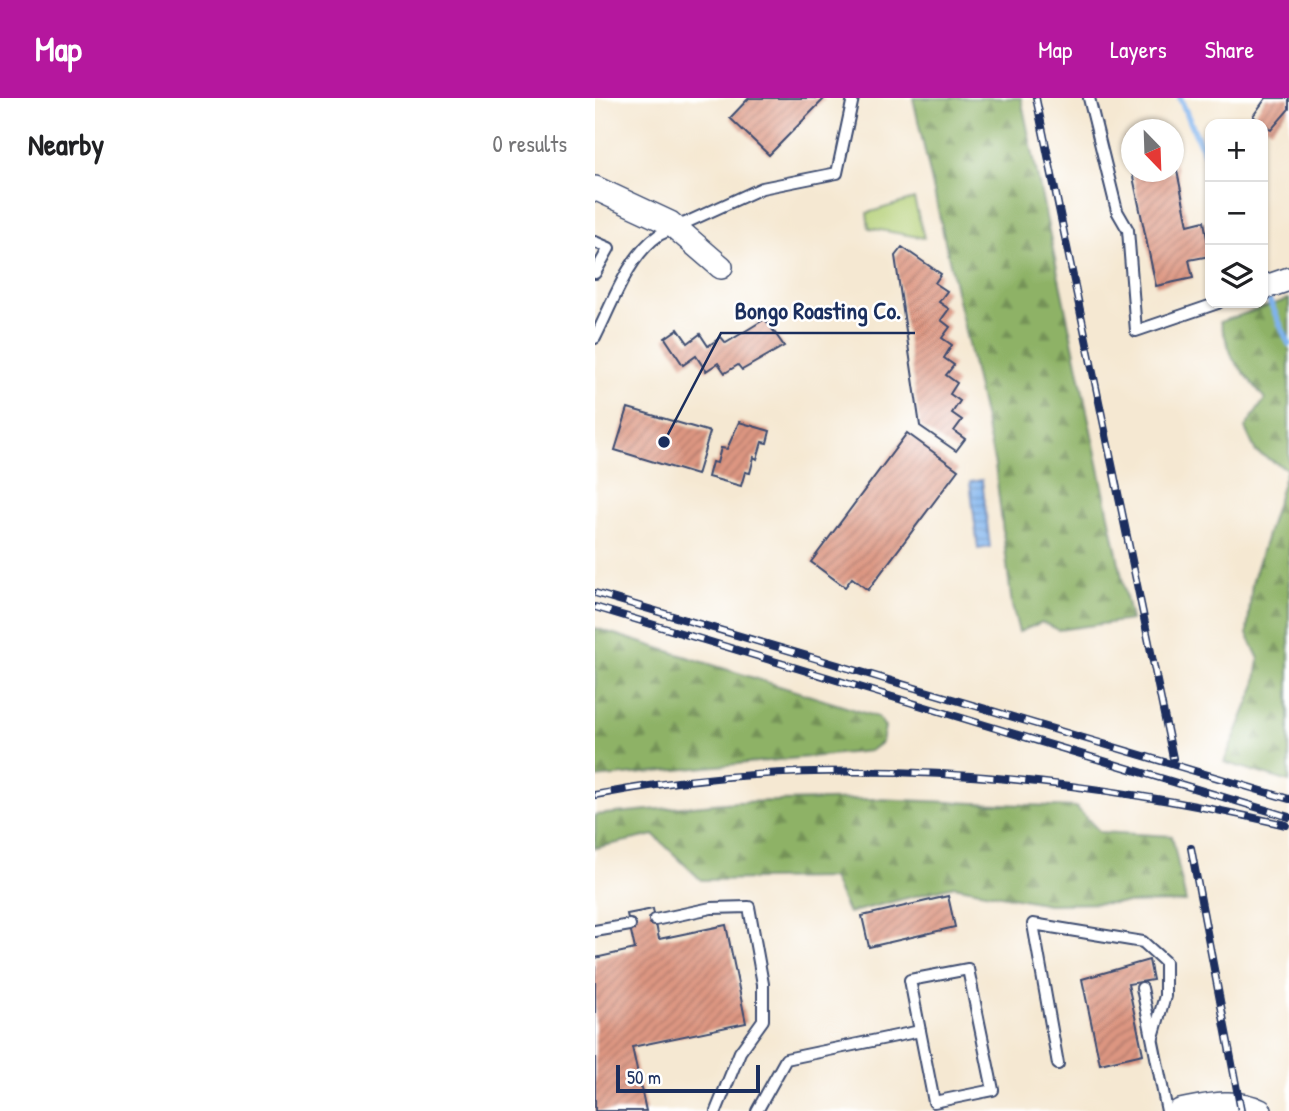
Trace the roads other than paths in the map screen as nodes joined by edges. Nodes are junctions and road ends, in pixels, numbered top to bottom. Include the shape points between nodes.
1 (853, 98) edge
2 (1089, 98) edge
3 (595, 188) edge
4 (676, 227) junction
5 (595, 242) edge
6 (721, 267) dead end
7 (595, 273) edge
8 (1205, 307) edge
9 (595, 338) edge
10 (655, 920) dead end
11 (630, 925) dead end
12 (595, 931) edge
13 (1142, 988) dead end
14 (920, 1031) junction
15 (1153, 1037) junction
16 (1058, 1064) dead end
17 (1250, 1109) edge
18 (716, 1111) edge
19 (757, 1111) edge
20 (1167, 1111) edge
21 (1180, 1111) edge

1 - 4 lane via 837,173 762,188
2 - 8 lane via 1117,211 1128,230 1136,331
3 - 4 street
4 - 6 street
4 - 9 lane via 649,242
5 - 7 lane via 609,248
10 - 18 lane via 711,908 749,907 763,984 763,1020 740,1052
11 - 12 lane
13 - 15 lane
14 - 14 lane via 910,980 968,969 993,1090 934,1102
14 - 19 lane via 786,1059
15 - 16 lane via 1165,996 1165,962 1143,942 1033,924
15 - 20 lane
17 - 21 street via 1219,1103

